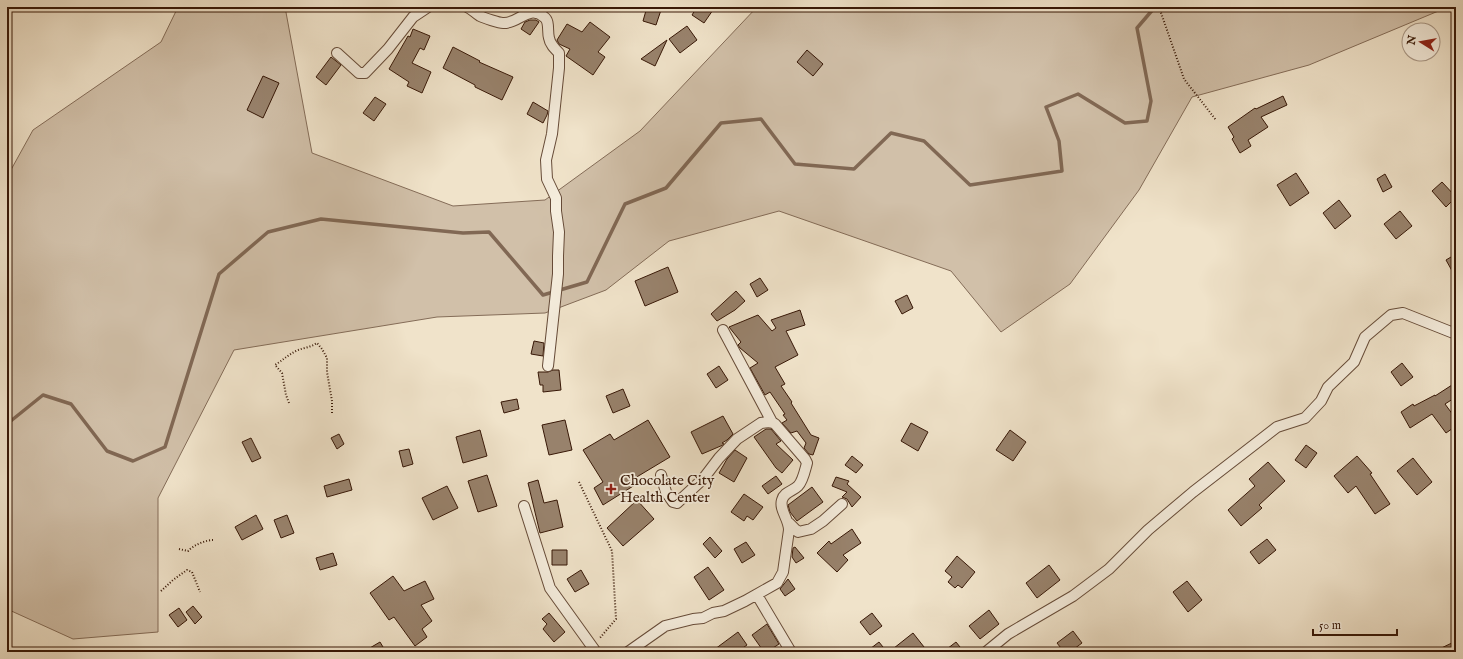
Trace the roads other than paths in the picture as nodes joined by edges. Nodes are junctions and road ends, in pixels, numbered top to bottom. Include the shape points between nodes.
1 (428, 7) edge
2 (467, 7) edge
3 (336, 53) dead end
4 (723, 330) dead end
5 (1456, 334) edge
6 (548, 366) dead end
7 (772, 422) junction
8 (661, 475) dead end
9 (842, 504) dead end
10 (524, 506) dead end
11 (789, 523) junction
12 (757, 595) junction
13 (594, 649) edge
14 (628, 652) edge
15 (791, 652) edge
16 (986, 652) edge

1 - 3 street via 413,17 365,73 358,73
2 - 6 street via 480,16 504,24 532,12 544,17 551,45 559,53 552,134 546,160 547,179 556,198 559,232 558,274
4 - 7 street
5 - 16 street via 1403,313 1391,315 1365,337 1354,362 1328,387 1321,401 1305,418 1277,427 1148,530 1109,569 1073,596 1008,634
7 - 8 street via 761,423 737,439 704,479 677,503 668,497
7 - 11 street via 807,463 799,486 787,493 782,500 781,508
9 - 11 street via 823,522 811,529 798,532
10 - 13 street via 550,588
11 - 12 street via 783,572 777,583
12 - 14 street via 703,618 693,618 665,626
12 - 15 street

